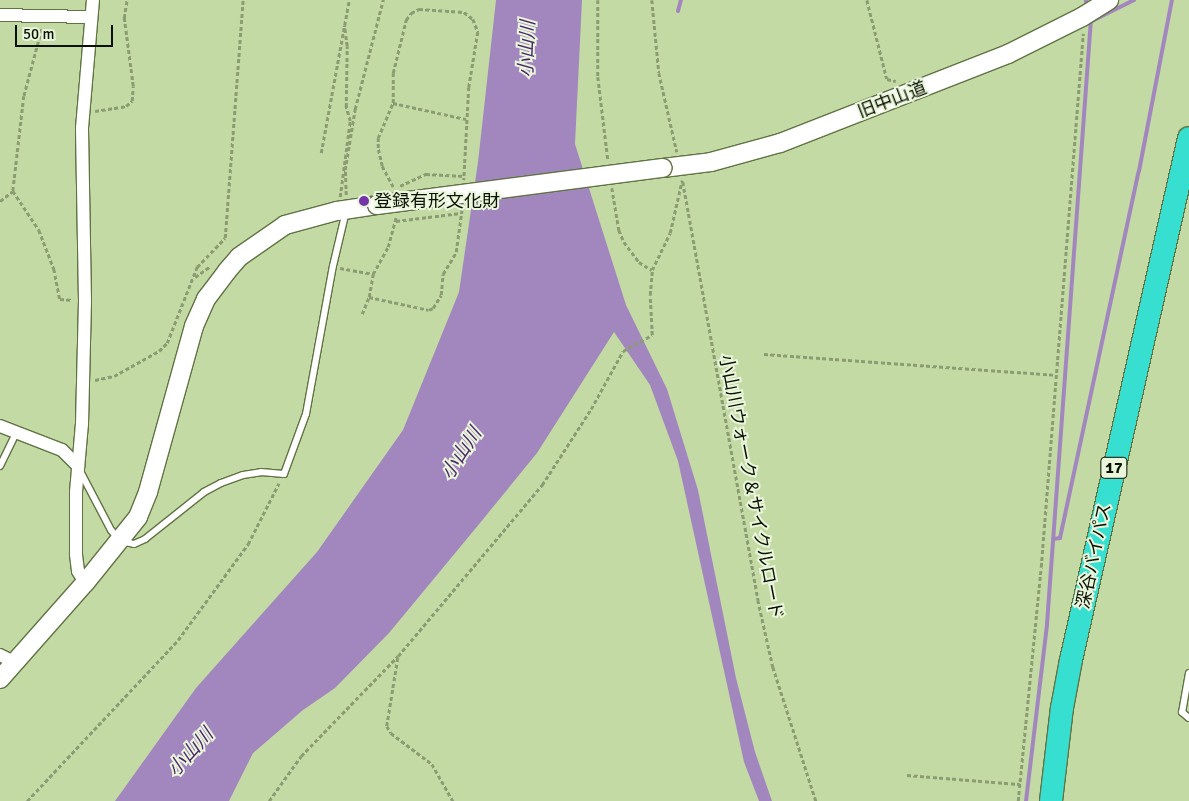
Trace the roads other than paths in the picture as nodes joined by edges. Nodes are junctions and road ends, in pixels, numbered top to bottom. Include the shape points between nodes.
1 (93, 0) edge
2 (1109, 0) edge
3 (0, 15) edge
4 (91, 17) junction
5 (1189, 138) edge
6 (342, 210) junction
7 (0, 426) edge
8 (16, 433) junction
9 (0, 466) edge
10 (78, 466) junction
11 (120, 541) junction
12 (85, 582) junction
13 (7, 659) edge
14 (1189, 673) edge
15 (0, 679) edge
16 (1189, 718) edge
17 (1051, 801) edge

1 - 4 street
2 - 6 street, 旧中山道, bridge via 1082,17 991,61 780,143 710,162
3 - 4 street
4 - 10 street via 83,110 81,180 85,301
5 - 17 highway, 深谷バイパス / 17 via 1071,660
6 - 11 street, 旧中山道 via 285,225 261,240 238,258 206,299 188,342 148,492 138,517
6 - 11 lane via 306,414 284,474 261,472 221,483 204,492 145,538 134,544
7 - 8 street
8 - 9 lane
8 - 10 street via 62,450
10 - 11 lane
10 - 12 street via 76,554 78,571
11 - 12 street, 旧中山道
12 - 13 street, 旧中山道
13 - 15 street, 旧中山道
14 - 16 lane via 1182,712

